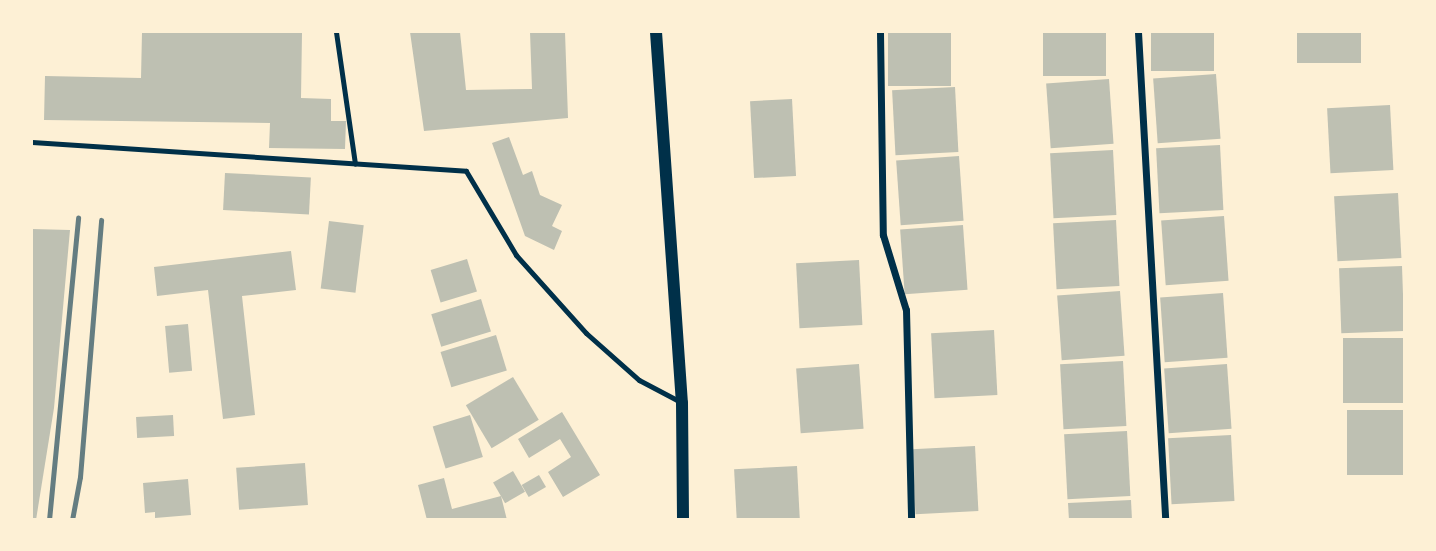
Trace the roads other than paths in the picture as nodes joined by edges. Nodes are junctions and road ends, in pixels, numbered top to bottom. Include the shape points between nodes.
1 (336, 32) edge
2 (656, 32) edge
3 (880, 32) edge
4 (1138, 32) edge
5 (32, 142) edge
6 (355, 164) junction
7 (682, 403) junction
8 (683, 520) edge
9 (911, 520) edge
10 (1166, 520) edge

1 - 6 lane
2 - 7 street
3 - 9 street via 883,234 906,310
4 - 10 street
5 - 6 lane
6 - 7 lane via 466,171 516,255 586,333 639,380
7 - 8 street

